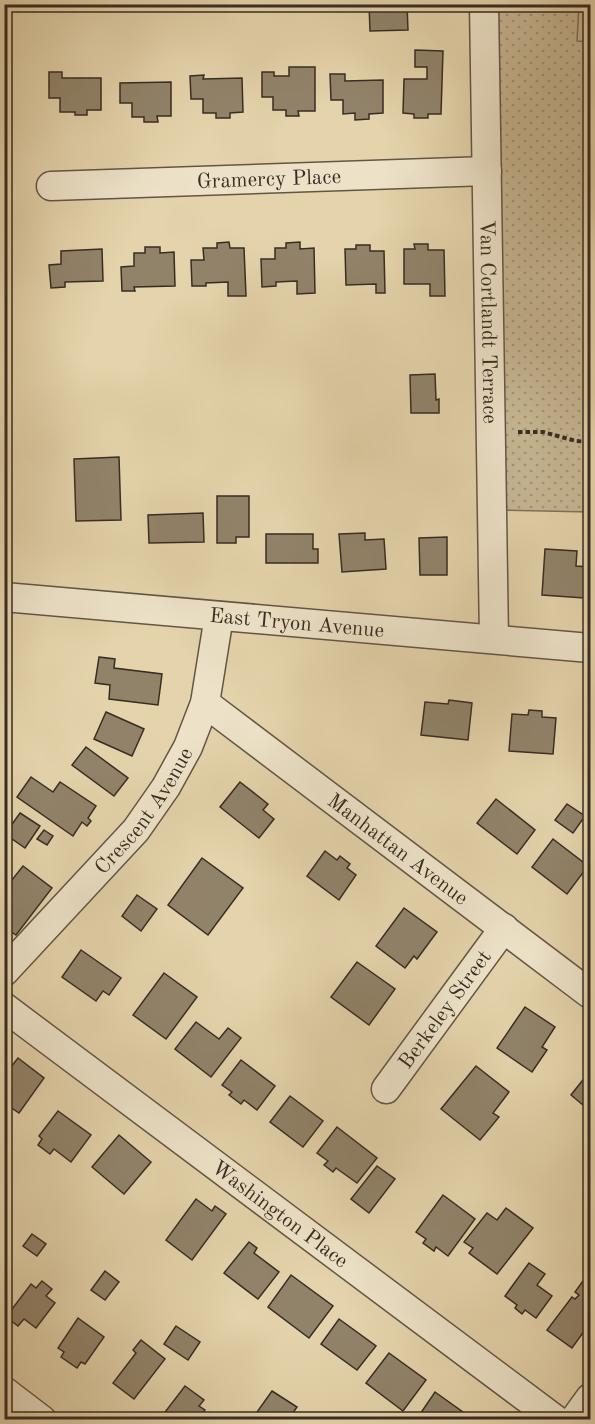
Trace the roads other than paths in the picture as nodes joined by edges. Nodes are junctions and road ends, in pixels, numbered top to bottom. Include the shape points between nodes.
1 (484, 4) edge
2 (487, 171) junction
3 (51, 186) dead end
4 (4, 597) edge
5 (219, 616) junction
6 (494, 639) junction
7 (591, 648) edge
8 (205, 703) junction
9 (504, 928) junction
10 (4, 972) edge
11 (591, 994) edge
12 (4, 1006) edge
13 (386, 1089) dead end
14 (4, 1391) edge
15 (591, 1398) edge
16 (42, 1419) edge
17 (556, 1419) edge
18 (574, 1419) edge

1 - 2 street, Van Cortlandt Terrace
2 - 3 street, Gramercy Place
2 - 6 street, Van Cortlandt Terrace
4 - 5 street, East Tryon Avenue
5 - 6 street, East Tryon Avenue
5 - 8 street, Crescent Avenue
6 - 7 street, East Tryon Avenue
8 - 9 street, Manhattan Avenue
8 - 10 street, Crescent Avenue via 188,747 166,787 135,830
9 - 11 street, Manhattan Avenue
9 - 13 street, Berkeley Street
12 - 17 street, Washington Place
14 - 16 street
15 - 18 street

